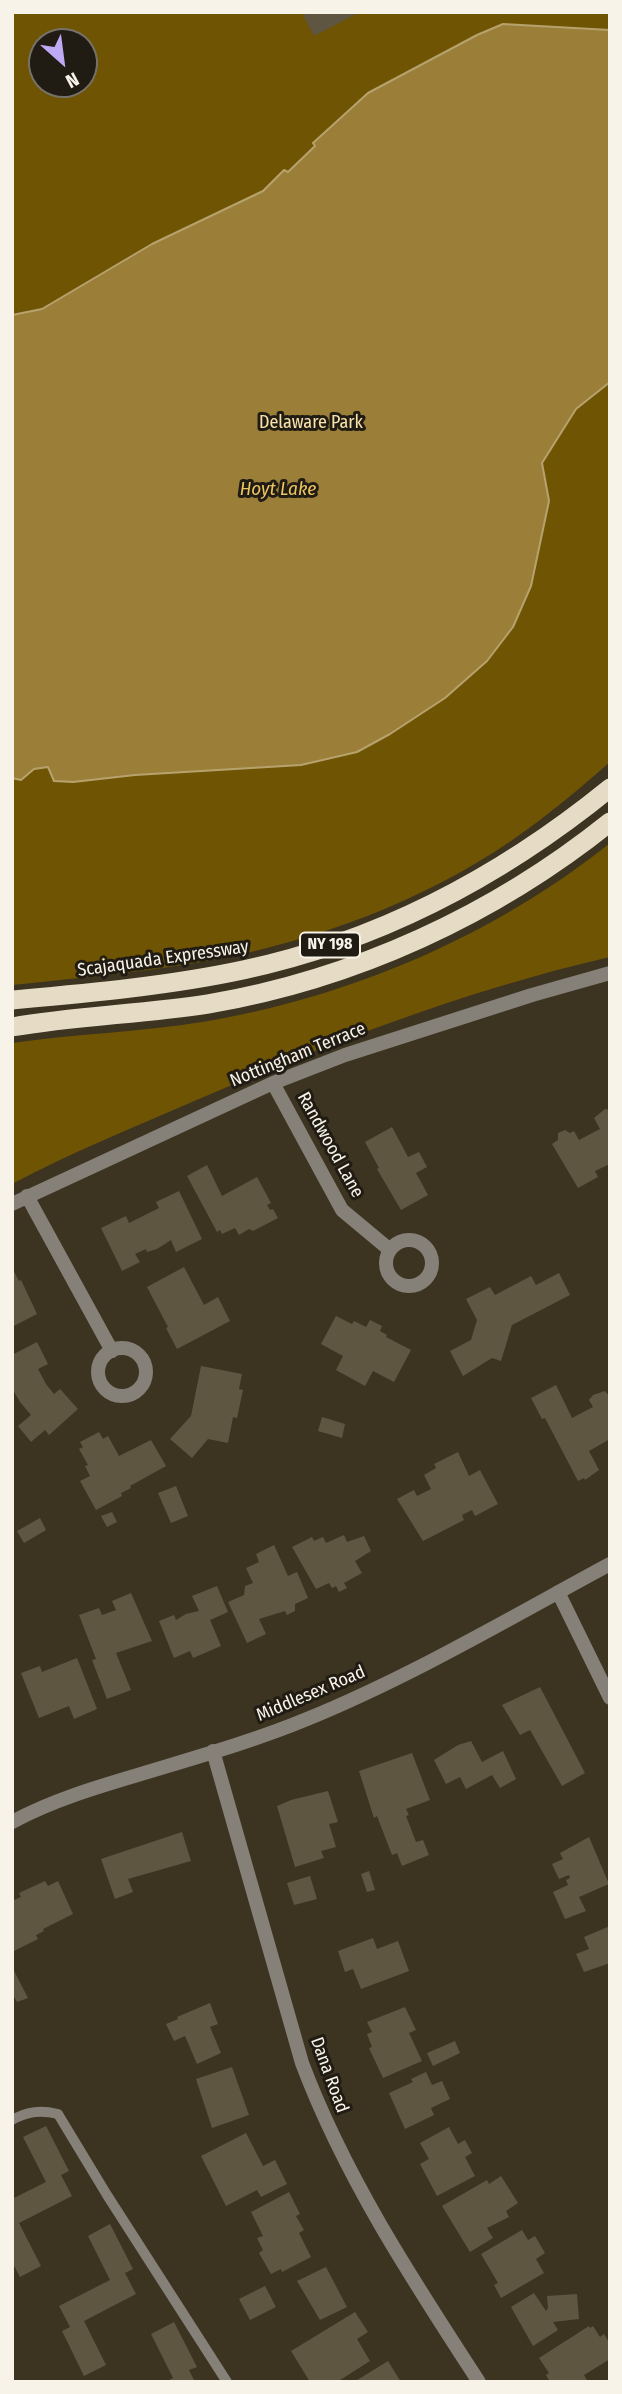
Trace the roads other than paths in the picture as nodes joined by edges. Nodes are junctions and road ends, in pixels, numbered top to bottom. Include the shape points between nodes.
1 (610, 788) edge
2 (610, 822) edge
3 (610, 973) edge
4 (12, 1000) edge
5 (12, 1027) edge
6 (273, 1083) junction
7 (27, 1196) junction
8 (12, 1204) edge
9 (390, 1250) dead end
10 (112, 1351) dead end
11 (610, 1564) edge
12 (558, 1592) junction
13 (610, 1698) edge
14 (213, 1751) junction
15 (12, 1822) edge
16 (12, 2120) edge
17 (228, 2382) edge
18 (479, 2382) edge

1 - 4 highway, Scajaquada Expressway / NY 198 via 554,832 491,872 424,908 352,938 220,975
2 - 5 highway, NY 198 via 558,862 470,915 360,964 286,988 209,1003
3 - 6 street, Nottingham Terrace via 402,1035
6 - 7 street, Nottingham Terrace
6 - 9 street, Randwood Lane via 342,1210
7 - 8 street, Nottingham Terrace
7 - 10 street
11 - 12 street, Middlesex Road
12 - 13 street
12 - 14 street, Middlesex Road via 364,1695 307,1720
14 - 15 street, Middlesex Road via 97,1786
14 - 18 street, Dana Road via 318,2105 373,2212
16 - 17 lane via 43,2110 58,2115

